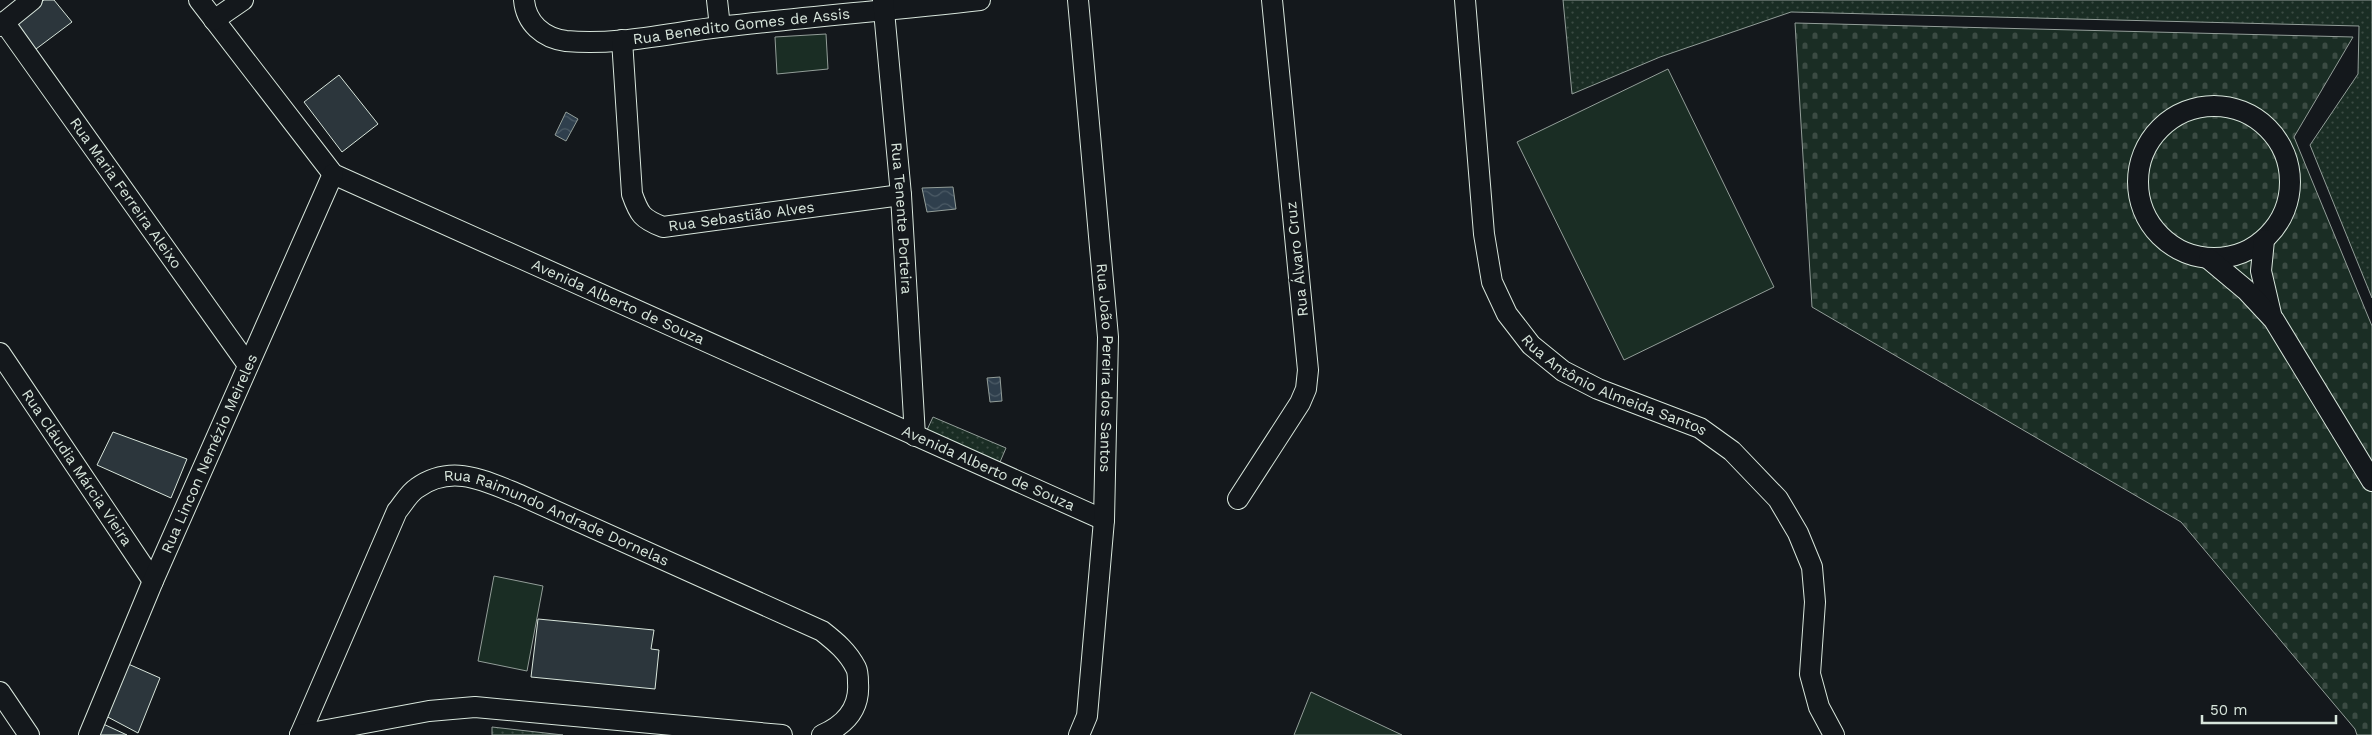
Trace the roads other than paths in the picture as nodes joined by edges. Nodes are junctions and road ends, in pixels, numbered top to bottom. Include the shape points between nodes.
1 (32, 0) edge
2 (198, 0) edge
3 (243, 0) edge
4 (524, 0) edge
5 (717, 0) edge
6 (980, 0) edge
7 (1078, 0) edge
8 (1272, 0) edge
9 (1466, 0) edge
10 (883, 6) edge
11 (214, 20) junction
12 (2, 24) edge
13 (720, 27) junction
14 (622, 40) junction
15 (333, 174) junction
16 (901, 195) junction
17 (2264, 240) junction
18 (2208, 259) junction
19 (2274, 320) junction
20 (0, 353) edge
21 (248, 365) junction
22 (915, 436) junction
23 (2372, 481) edge
24 (1238, 499) dead end
25 (1104, 520) junction
26 (153, 581) junction
27 (0, 692) edge
28 (29, 735) edge
29 (89, 735) edge
30 (300, 735) edge
31 (782, 735) edge
32 (822, 735) edge
33 (1079, 735) edge
34 (1834, 735) edge

1 - 12 street
2 - 11 street, Avenida Alberto de Souza
3 - 11 street
4 - 14 street, Rua Benedito Gomes de Assis via 524,9 533,25 545,35 565,40
5 - 13 street
6 - 10 street, Rua Benedito Gomes de Assis
7 - 25 street, Rua João Pereira dos Santos via 1108,337
8 - 24 street, Rua Álvaro Cruz via 1308,370 1300,404
9 - 34 street, Rua Antônio Almeida Santos via 1484,234 1492,282 1507,314 1531,345 1563,371 1598,389 1700,428 1732,451 1778,499 1798,533 1812,567 1815,602 1810,674 1819,707
10 - 13 street, Rua Benedito Gomes de Assis
10 - 16 street, Rua Tenente Porteira
11 - 15 street, Avenida Alberto de Souza
12 - 21 street, Rua Maria Ferreira Aleixo
13 - 14 street, Rua Benedito Gomes de Assis
14 - 16 street, Rua Sebastião Alves via 632,194 646,221 663,227
15 - 21 street, Rua Lincon Nemézio Meireles
15 - 22 street, Avenida Alberto de Souza
16 - 22 street, Rua Tenente Porteira
17 - 18 street via 2238,255
17 - 18 street via 2283,216 2290,188 2287,158 2272,132 2248,113 2219,105 2189,109 2163,124 2145,148 2137,176 2141,206 2156,232 2180,251
17 - 19 street via 2260,270
18 - 19 street via 2246,290
19 - 23 street
20 - 26 street, Rua Cláudia Márcia Vieira
21 - 26 street, Rua Lincon Nemézio Meireles
22 - 25 street, Avenida Alberto de Souza
25 - 33 street, Rua João Pereira dos Santos via 1087,716
26 - 29 street, Rua Lincon Nemézio Meireles
27 - 28 street
30 - 31 street, Rua Raimundo Andrade Dornelas via 429,711 475,707
30 - 32 street, Rua Raimundo Andrade Dornelas via 397,511 416,488 445,475 473,476 512,492 822,631 842,647 857,670 859,695 850,717 837,729

